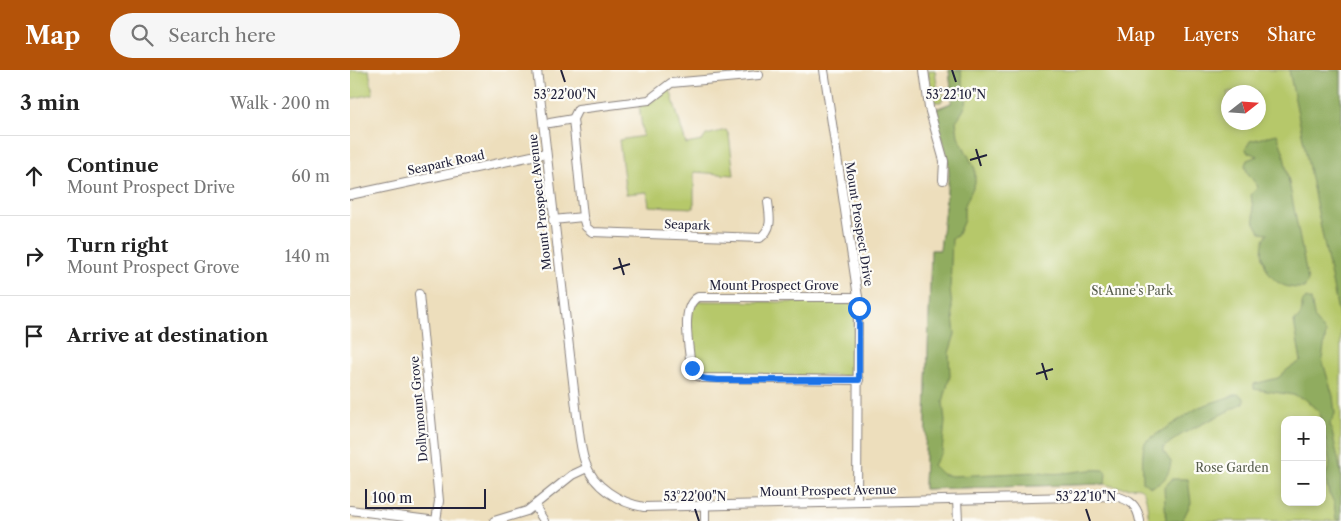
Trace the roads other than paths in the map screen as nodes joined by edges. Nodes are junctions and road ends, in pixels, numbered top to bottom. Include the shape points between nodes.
1 (537, 70) edge
2 (824, 70) edge
3 (924, 70) edge
4 (759, 75) dead end
5 (573, 119) junction
6 (550, 123) dead end
7 (546, 153) junction
8 (943, 180) dead end
9 (350, 195) edge
10 (768, 202) dead end
11 (583, 217) junction
12 (553, 220) junction
13 (419, 294) dead end
14 (858, 297) junction
15 (859, 380) junction
16 (587, 468) junction
17 (957, 500) junction
18 (857, 502) junction
19 (705, 504) junction
20 (535, 506) junction
21 (350, 510) edge
22 (437, 521) edge
23 (494, 521) edge
24 (544, 521) edge
25 (705, 521) edge
26 (958, 521) edge
27 (1140, 521) edge

1 - 7 street, Mount Prospect Avenue
2 - 14 street, Mount Prospect Drive
3 - 8 street via 928,108 944,161
4 - 5 street via 671,83 649,100 578,109
5 - 6 street
5 - 11 street
7 - 9 street, Seapark Road
7 - 12 street, Mount Prospect Avenue
10 - 11 street, Seapark via 771,224 760,238 592,232
11 - 12 street
12 - 16 street, Mount Prospect Avenue via 576,416
13 - 22 street, Dollymount Grove via 438,501
14 - 15 street, Mount Prospect Drive
14 - 15 street, Mount Prospect Grove via 698,297 693,299 686,312 692,368 702,378
15 - 18 street, Mount Prospect Drive
16 - 19 street, Mount Prospect Avenue via 601,486 627,504
16 - 20 street via 572,475
17 - 18 street, Mount Prospect Avenue
17 - 26 street
17 - 27 street, Mount Prospect Avenue via 1115,496 1132,501 1138,509
18 - 19 street, Mount Prospect Avenue
19 - 25 street
20 - 23 street
20 - 24 street
21 - 22 street

